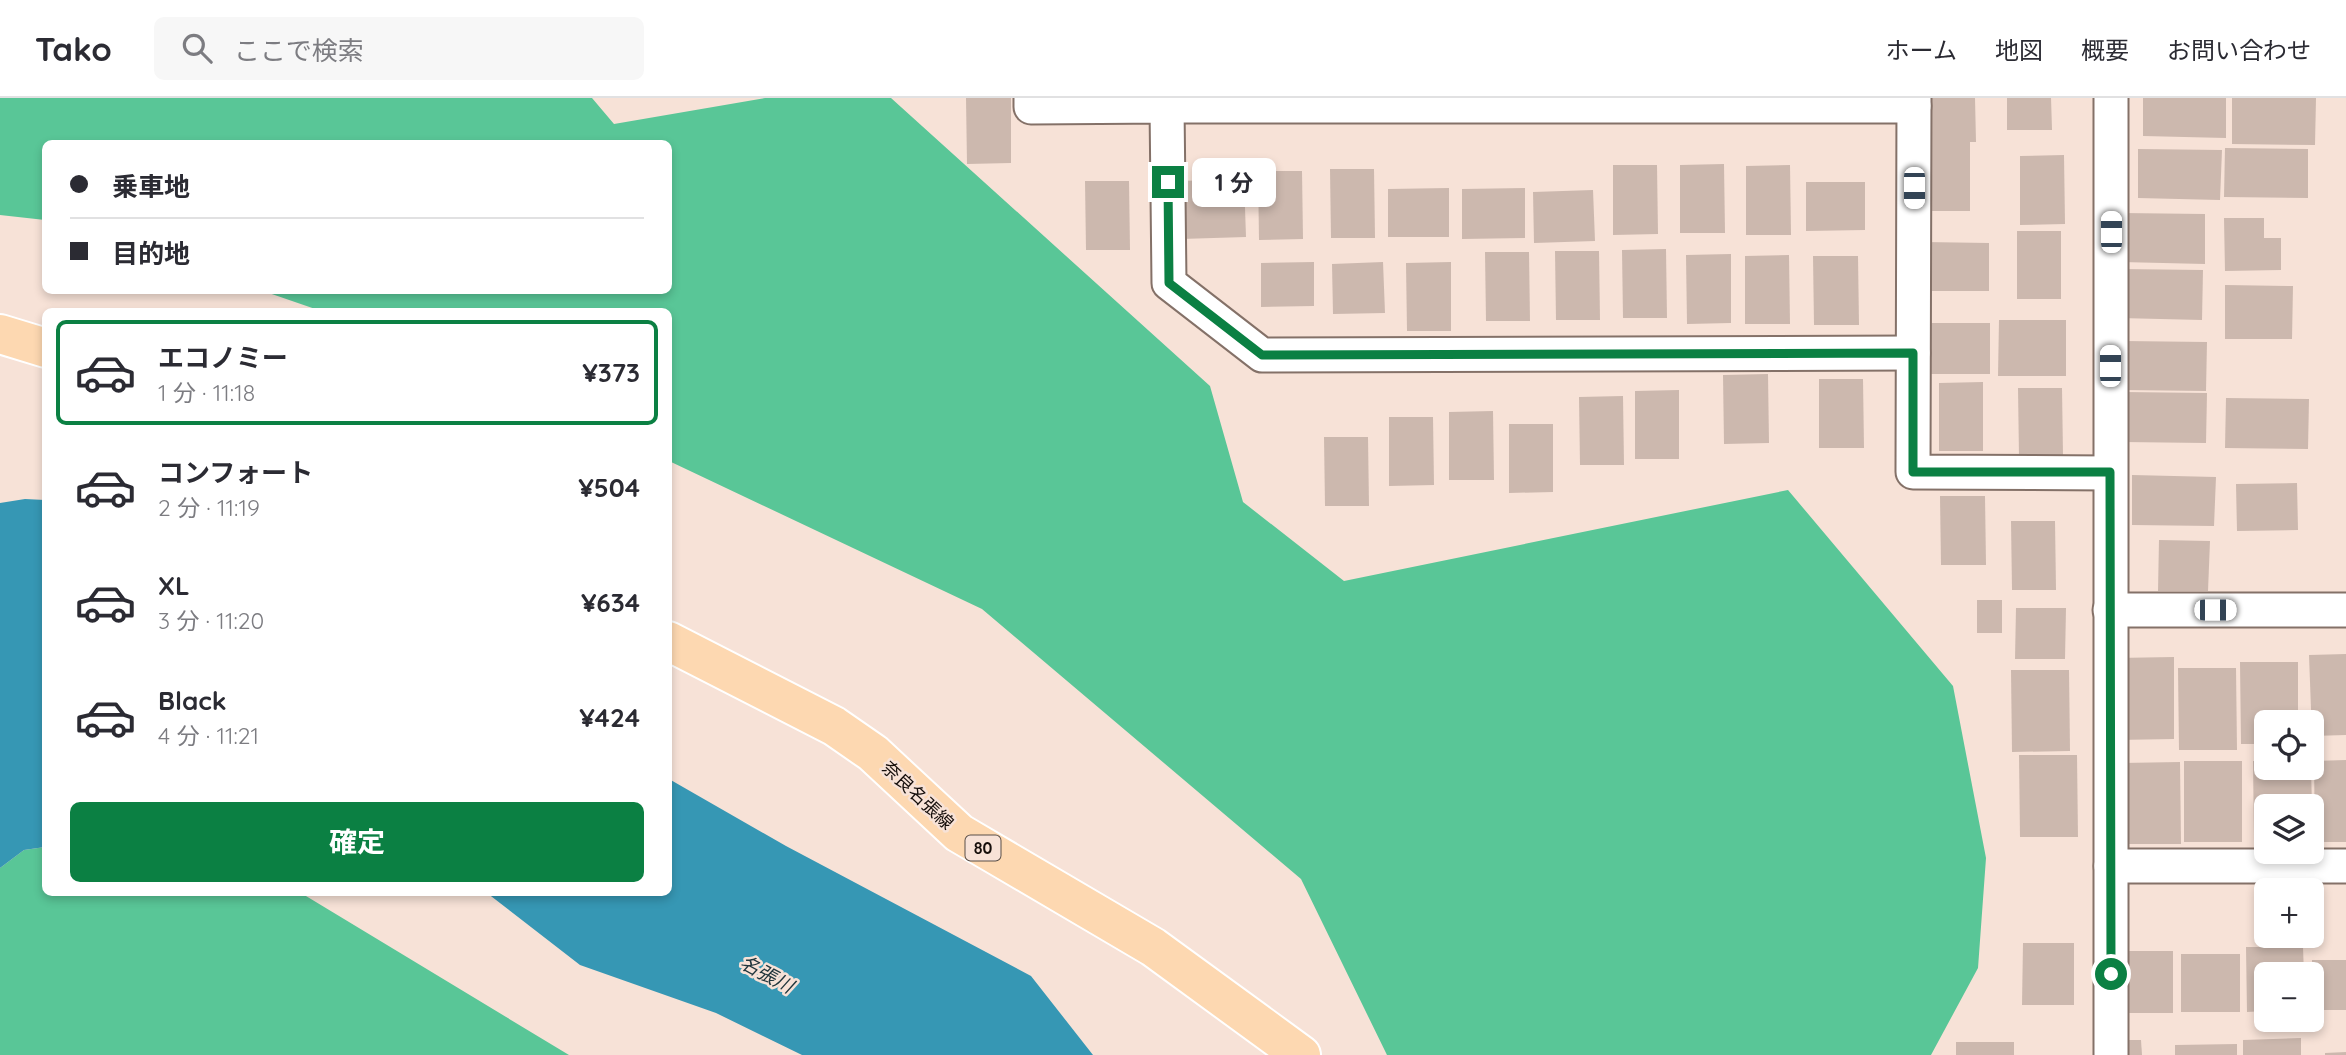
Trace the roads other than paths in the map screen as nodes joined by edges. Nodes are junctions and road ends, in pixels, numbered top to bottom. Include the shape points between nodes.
1 (1031, 98) edge
2 (2111, 98) edge
3 (1914, 102) edge
4 (1167, 106) junction
5 (0, 334) edge
6 (42, 347) edge
7 (1913, 353) junction
8 (2110, 472) junction
9 (2110, 610) junction
10 (2346, 610) edge
11 (672, 643) edge
12 (2112, 866) junction
13 (2346, 866) edge
14 (1301, 1055) edge
15 (2111, 1055) edge

1 - 4 street via 1031,107
2 - 8 street
3 - 4 street
3 - 7 street
4 - 7 street via 1169,283 1262,355
5 - 6 main road
7 - 8 street via 1913,472
8 - 9 street
9 - 10 street
9 - 12 street
11 - 14 main road, 奈良名張線 / 80 via 834,726 873,753 960,833 1153,947
12 - 13 street
12 - 15 street

